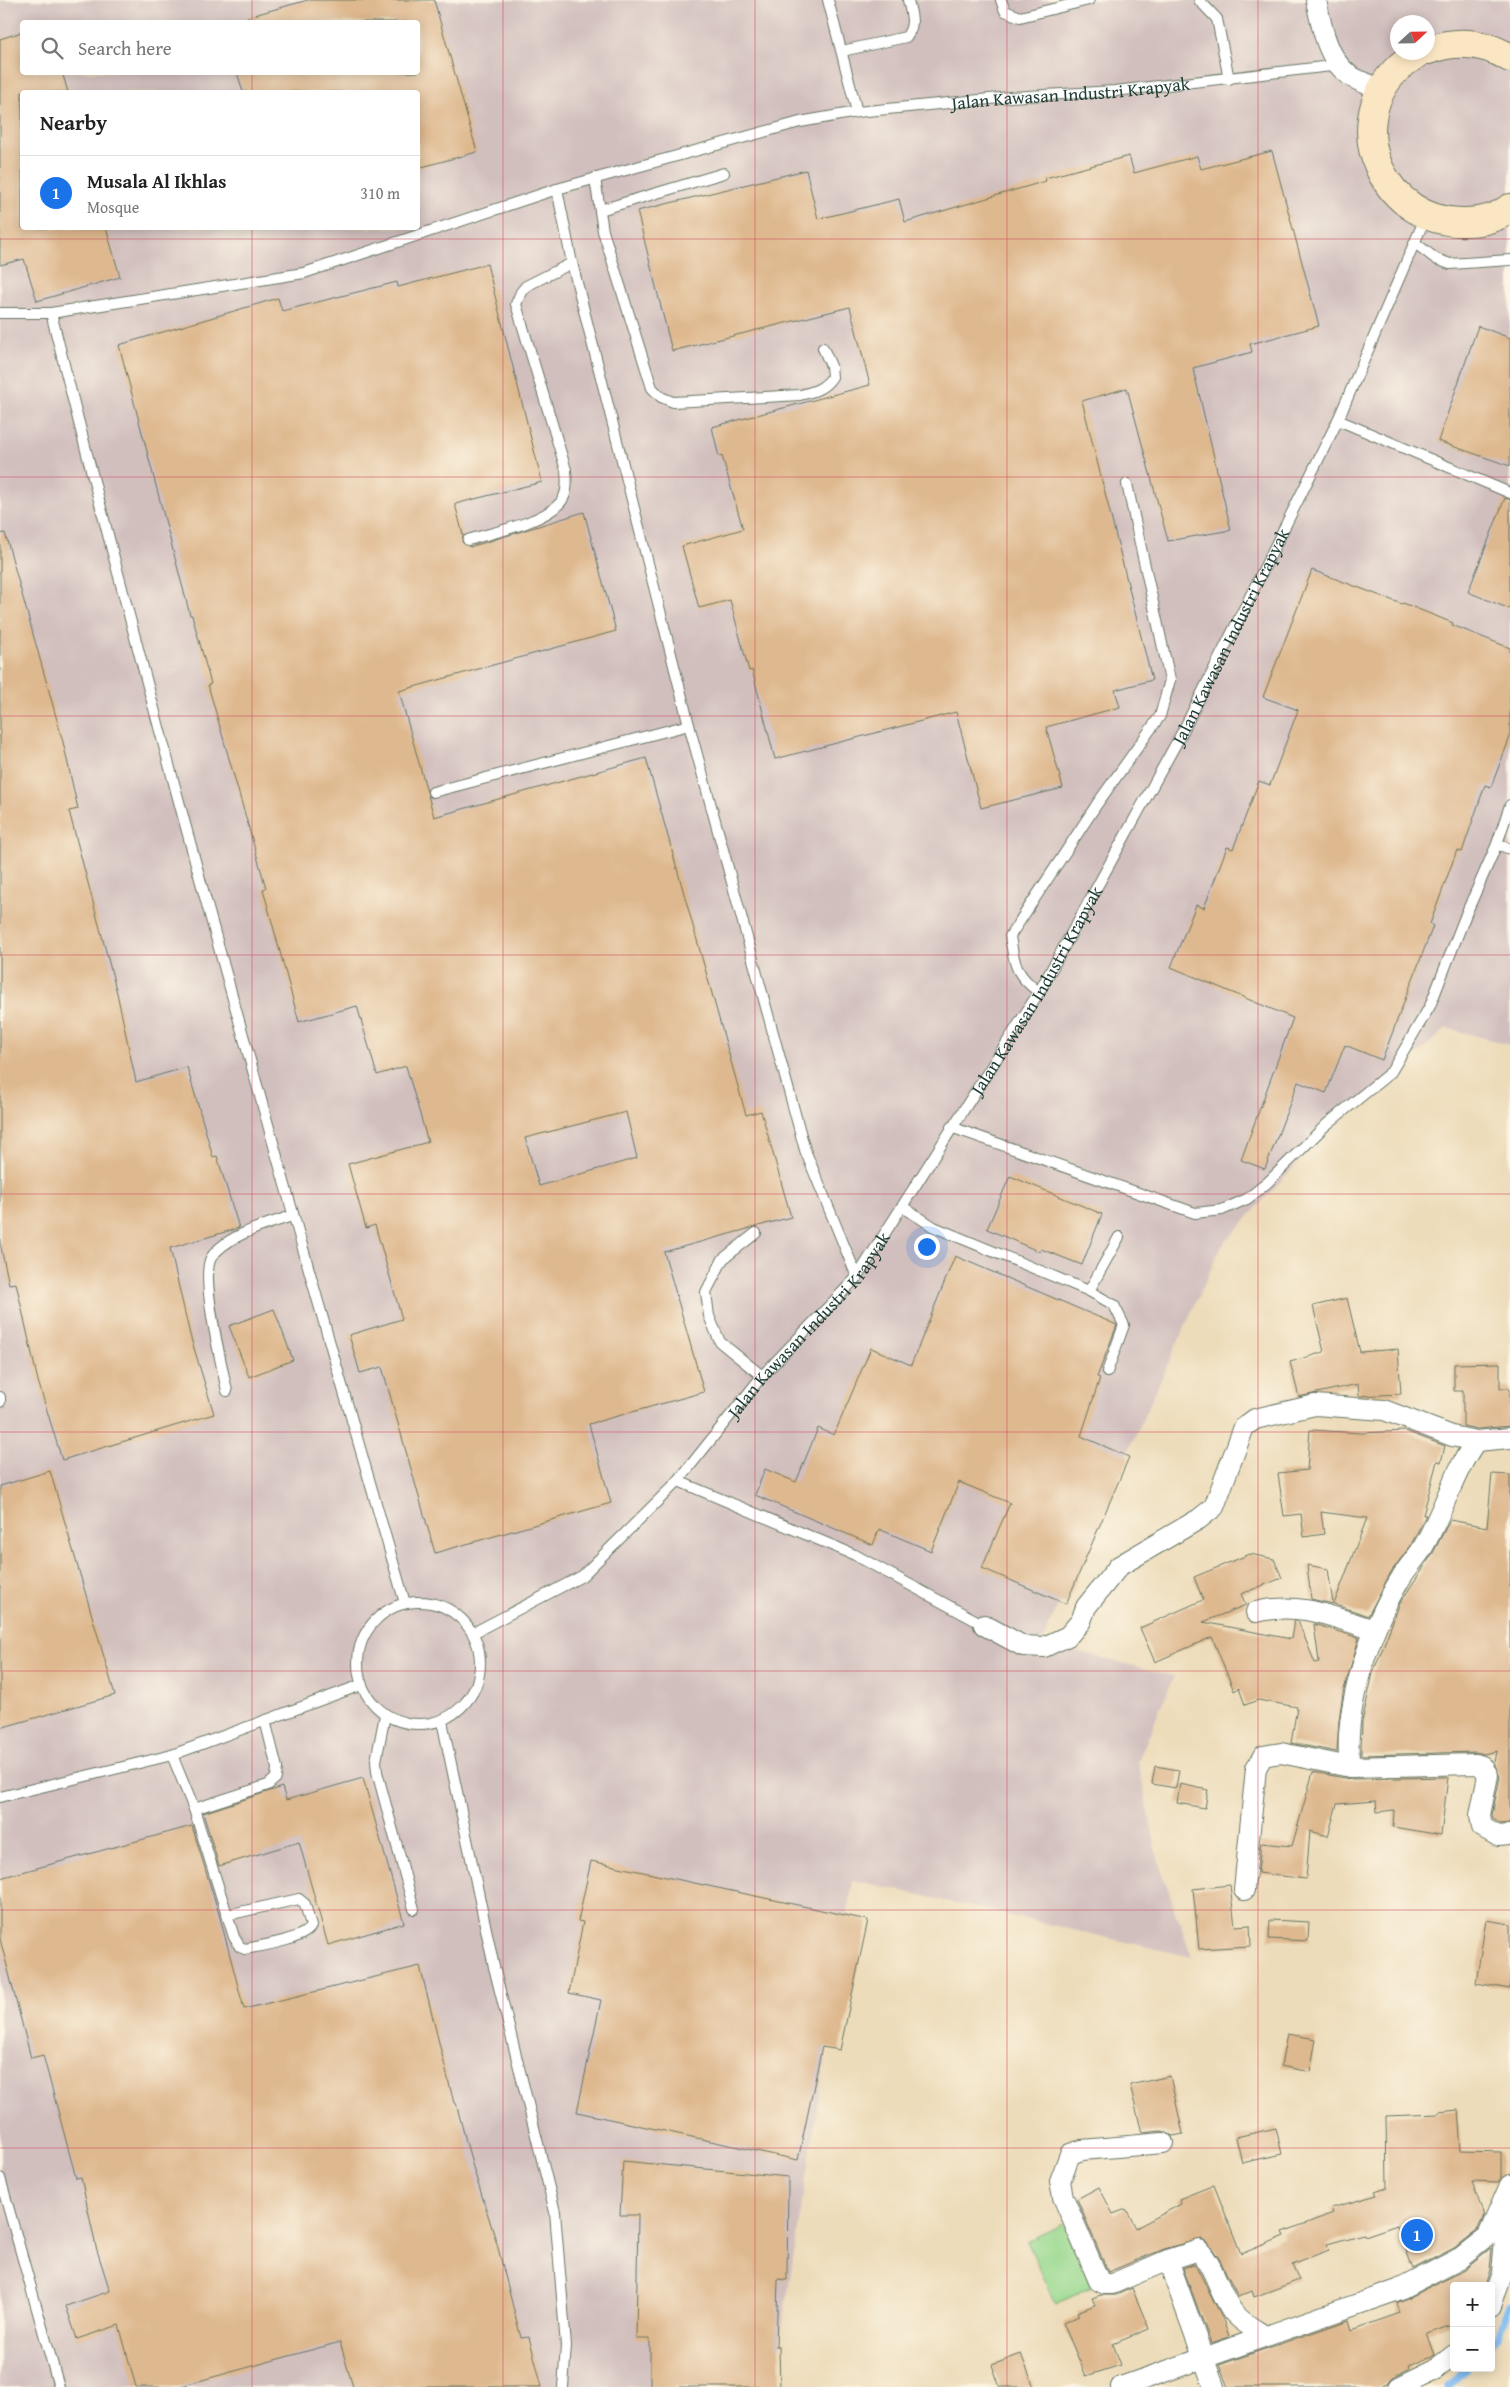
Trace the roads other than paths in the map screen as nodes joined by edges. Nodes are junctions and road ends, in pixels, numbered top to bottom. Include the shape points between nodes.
1 (828, 0) edge
2 (908, 0) edge
3 (1001, 0) edge
4 (1089, 0) edge
5 (1199, 0) edge
6 (1316, 0) edge
7 (1435, 48) edge
8 (842, 51) junction
9 (1510, 58) edge
10 (1409, 60) edge
11 (1340, 65) junction
12 (1229, 79) junction
13 (1382, 90) junction
14 (857, 112) junction
15 (724, 173) dead end
16 (595, 178) junction
17 (557, 188) junction
18 (1510, 208) edge
19 (600, 210) junction
20 (1426, 216) junction
21 (1415, 242) junction
22 (1510, 260) edge
23 (572, 263) junction
24 (0, 313) edge
25 (51, 313) junction
26 (823, 348) dead end
27 (1338, 420) junction
28 (1127, 484) dead end
29 (1510, 493) edge
30 (468, 540) dead end
31 (689, 725) junction
32 (433, 792) dead end
33 (1510, 805) edge
34 (1497, 844) junction
35 (1510, 849) edge
36 (1039, 992) junction
37 (951, 1127) junction
38 (903, 1207) junction
39 (292, 1216) junction
40 (756, 1233) dead end
41 (1119, 1237) dead end
42 (857, 1277) junction
43 (1089, 1291) junction
44 (1107, 1372) dead end
45 (762, 1376) junction
46 (227, 1391) dead end
47 (0, 1397) edge
48 (0, 1402) edge
49 (1510, 1438) edge
50 (1476, 1442) junction
51 (678, 1481) junction
52 (405, 1603) junction
53 (1256, 1612) dead end
54 (984, 1625) joint
55 (1374, 1630) junction
56 (473, 1633) junction
57 (361, 1684) junction
58 (385, 1715) junction
59 (266, 1720) junction
60 (442, 1720) junction
61 (172, 1755) junction
62 (1350, 1767) junction
63 (0, 1797) edge
64 (194, 1809) junction
65 (1510, 1835) edge
66 (1244, 1890) dead end
67 (414, 1909) dead end
68 (227, 1915) junction
69 (1163, 2143) dead end
70 (0, 2178) edge
71 (1509, 2188) edge
72 (1168, 2260) junction
73 (1495, 2294) edge
74 (1265, 2336) junction
75 (1204, 2357) junction
76 (1450, 2358) edge
77 (59, 2387) edge
78 (563, 2387) edge
79 (1121, 2387) edge
80 (1214, 2387) edge
81 (1399, 2387) edge

1 - 8 lane
2 - 8 lane via 913,20 912,30 906,37
3 - 4 lane via 1005,11 1020,16
5 - 12 lane via 1217,19
6 - 11 street via 1322,30
7 - 9 street via 1472,43 1498,50
8 - 14 lane
10 - 13 street via 1398,68
11 - 12 lane, Jalan Kawasan Industri Krapyak
11 - 13 street via 1349,76
12 - 14 lane, Jalan Kawasan Industri Krapyak
13 - 20 street via 1374,111 1371,136 1376,161 1387,184 1404,202
14 - 16 lane, Jalan Kawasan Industri Krapyak via 800,122
15 - 19 lane
16 - 17 lane, Jalan Kawasan Industri Krapyak
16 - 19 lane
17 - 23 lane
17 - 25 lane, Jalan Kawasan Industri Krapyak via 304,272
18 - 20 street via 1503,214 1478,222 1451,223
19 - 26 lane via 603,231 652,388 661,396 674,402 813,392 832,377
20 - 21 lane, Jalan Kawasan Industri Krapyak
21 - 22 lane via 1436,259 1450,264
21 - 27 lane, Jalan Kawasan Industri Krapyak
23 - 30 lane via 526,286 516,304 566,470 566,491 561,502 538,518
23 - 31 lane
24 - 25 lane, Jalan Kawasan Industri Krapyak
25 - 39 lane
27 - 29 lane
27 - 36 lane, Jalan Kawasan Industri Krapyak via 1184,729
28 - 36 lane via 1170,680 1160,716 1010,936 1014,963 1020,975
31 - 32 lane
31 - 42 lane via 805,1150
33 - 34 lane
34 - 35 lane
34 - 37 lane via 1430,1006 1391,1072 1326,1125 1267,1183 1247,1198 1222,1210 1195,1214
36 - 37 lane, Jalan Kawasan Industri Krapyak
37 - 38 lane, Jalan Kawasan Industri Krapyak
38 - 42 lane, Jalan Kawasan Industri Krapyak
38 - 43 lane via 934,1227
39 - 46 lane via 254,1228 227,1243 211,1258 207,1280
39 - 52 lane
40 - 45 lane via 723,1258 706,1292 709,1316 720,1342
41 - 43 lane
42 - 45 lane, Jalan Kawasan Industri Krapyak
43 - 44 lane via 1114,1305 1124,1325
45 - 51 lane, Jalan Kawasan Industri Krapyak
47 - 48 lane
49 - 50 street
50 - 54 street via 1384,1410 1315,1405 1255,1419 1244,1427 1214,1507 1199,1520 1118,1566 1068,1636 1044,1646 1023,1646
50 - 55 street via 1463,1460 1423,1548 1401,1577
51 - 54 lane via 855,1555
51 - 56 lane, Jalan Kawasan Industri Krapyak via 582,1576
52 - 56 lane via 425,1601 444,1607 461,1618
52 - 57 lane via 385,1610 363,1637 357,1664
53 - 55 street via 1289,1606
55 - 62 street via 1349,1720 1347,1748
56 - 60 lane via 480,1653 480,1674 473,1694 459,1710
57 - 58 lane via 371,1702
57 - 59 lane
58 - 60 lane via 403,1723 423,1725
58 - 67 lane via 376,1761 377,1772
59 - 61 lane
59 - 64 lane via 277,1768 276,1778 268,1785
60 - 78 lane via 494,1967 555,2212 566,2346
61 - 63 lane
61 - 64 lane
62 - 65 street via 1482,1766 1488,1775 1480,1815 1482,1827 1498,1836
62 - 66 street via 1281,1754 1263,1756 1256,1768
64 - 68 lane
68 - 68 lane via 234,1937 245,1950 288,1940 311,1926 306,1904 299,1899
69 - 72 street via 1082,2150 1070,2154 1060,2181 1063,2197 1099,2281 1112,2284
70 - 77 lane
71 - 73 street via 1502,2274
71 - 74 street via 1488,2236 1460,2258 1398,2290
72 - 74 street via 1199,2250 1207,2258 1231,2310
72 - 75 street
74 - 75 street
75 - 79 street
75 - 80 street
76 - 81 street via 1436,2369

